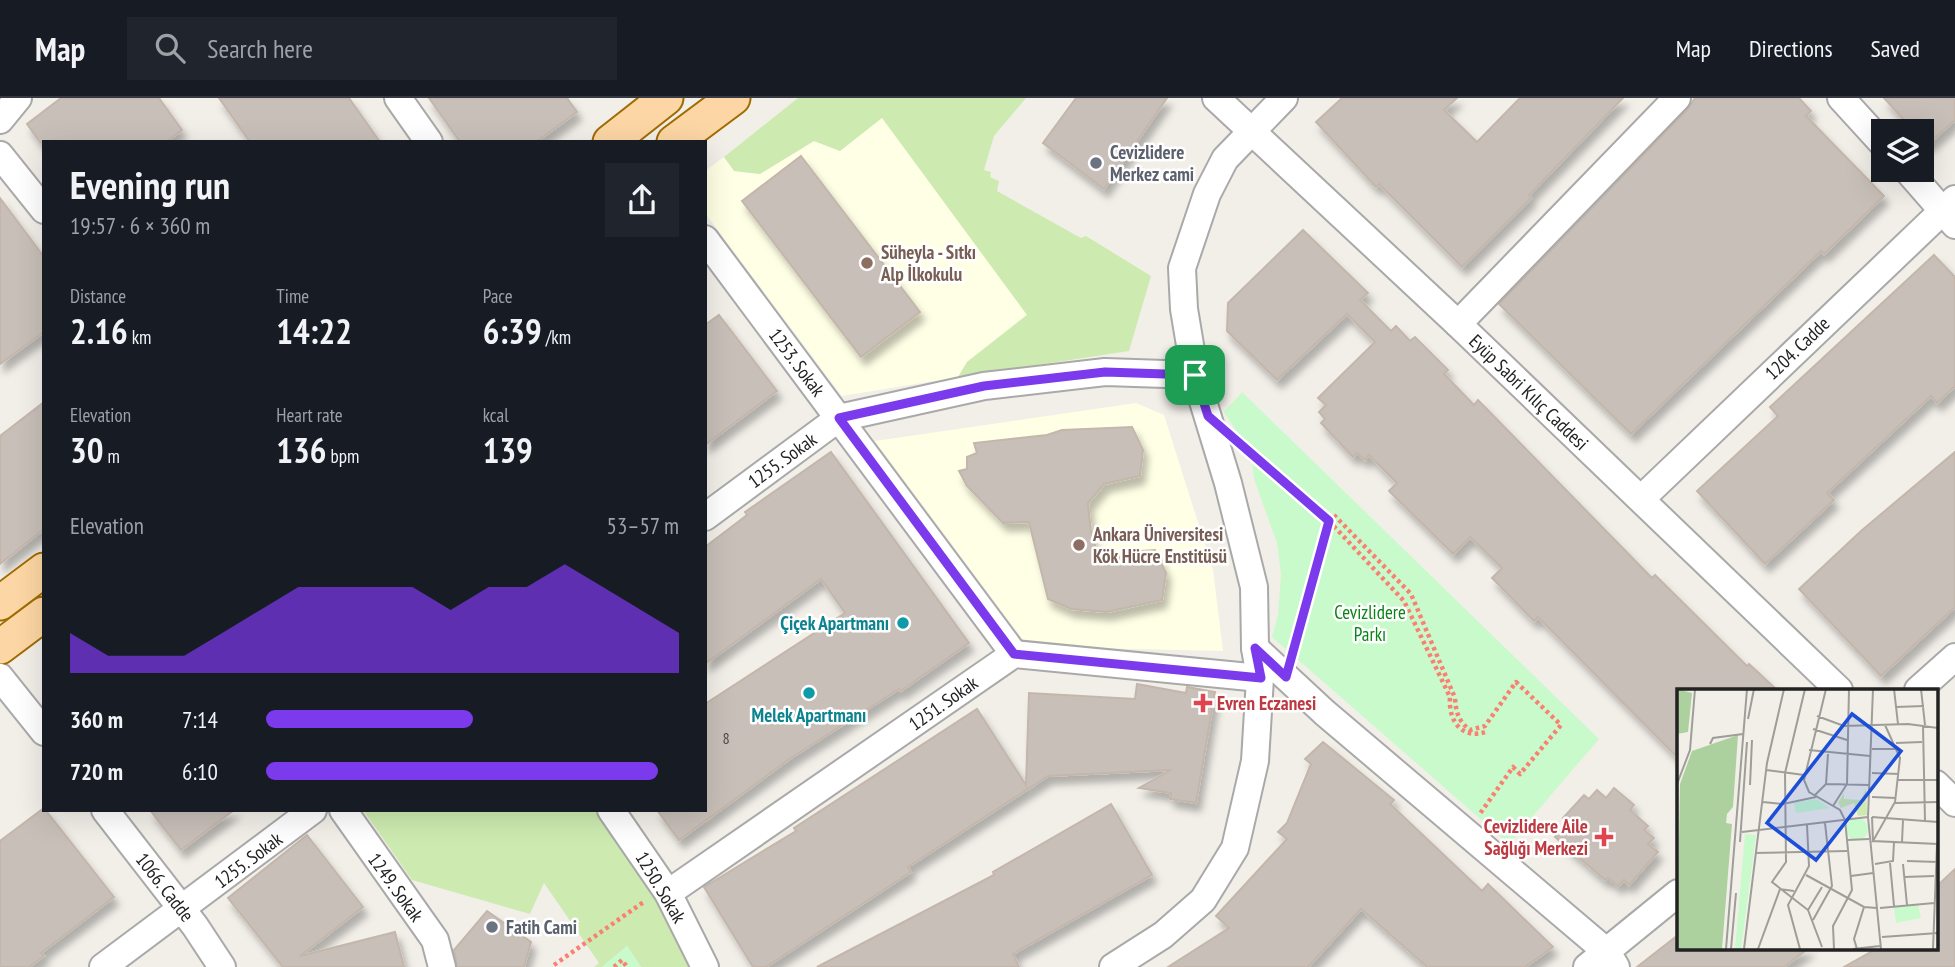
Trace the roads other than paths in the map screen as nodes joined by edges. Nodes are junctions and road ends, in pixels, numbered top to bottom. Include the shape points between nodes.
1 (18, 98) edge
2 (398, 98) edge
3 (666, 98) edge
4 (733, 98) edge
5 (1216, 98) edge
6 (1284, 98) edge
7 (1677, 98) edge
8 (1841, 98) edge
9 (0, 120) edge
10 (1251, 129) junction
11 (1871, 131) edge
12 (428, 140) edge
13 (613, 140) edge
14 (677, 140) edge
15 (0, 155) edge
16 (1920, 182) edge
17 (42, 208) edge
18 (1951, 211) edge
19 (707, 242) edge
20 (1458, 324) junction
21 (1195, 375) junction
22 (839, 418) junction
23 (1641, 499) junction
24 (707, 516) edge
25 (42, 572) edge
26 (0, 603) edge
27 (42, 616) edge
28 (0, 647) edge
29 (1014, 654) junction
30 (1955, 657) edge
31 (0, 677) edge
32 (1273, 678) junction
33 (1837, 689) edge
34 (1920, 689) edge
35 (42, 730) edge
36 (1938, 786) edge
37 (1955, 803) edge
38 (107, 812) edge
39 (310, 812) edge
40 (344, 812) edge
41 (612, 812) edge
42 (667, 890) junction
43 (1677, 894) edge
44 (182, 909) junction
45 (1603, 962) edge
46 (103, 967) edge
47 (222, 967) edge
48 (442, 967) edge
49 (705, 967) edge
50 (1113, 967) edge

1 - 9 street
2 - 12 street
3 - 13 main road
4 - 14 main road
5 - 10 street, Eyüp Sabri Kılıç Caddesi
6 - 10 street
7 - 20 street
8 - 11 street
10 - 20 street, Eyüp Sabri Kılıç Caddesi
10 - 21 street via 1225,159 1207,194 1182,268
15 - 17 street
16 - 18 street
18 - 23 street, 1204. Cadde
19 - 22 street, 1253. Sokak
20 - 23 street, Eyüp Sabri Kılıç Caddesi
21 - 22 street, 1255. Sokak via 1105,372 984,386
21 - 32 street via 1254,587 1255,648
22 - 24 street, 1255. Sokak
22 - 29 street, 1253. Sokak
23 - 33 street, Eyüp Sabri Kılıç Caddesi
25 - 26 main road
27 - 28 main road
29 - 32 street
29 - 42 street, 1251. Sokak
30 - 34 street
31 - 35 street
32 - 45 street via 1466,832
32 - 50 street via 1235,848 1203,900 1163,935
36 - 37 street
38 - 44 street, 1066. Cadde
39 - 44 street, 1255. Sokak
40 - 48 street, 1249. Sokak via 435,940
41 - 42 street, 1250. Sokak
42 - 49 street, 1250. Sokak
43 - 45 street
44 - 46 street, 1255. Sokak
44 - 47 street, 1066. Cadde

